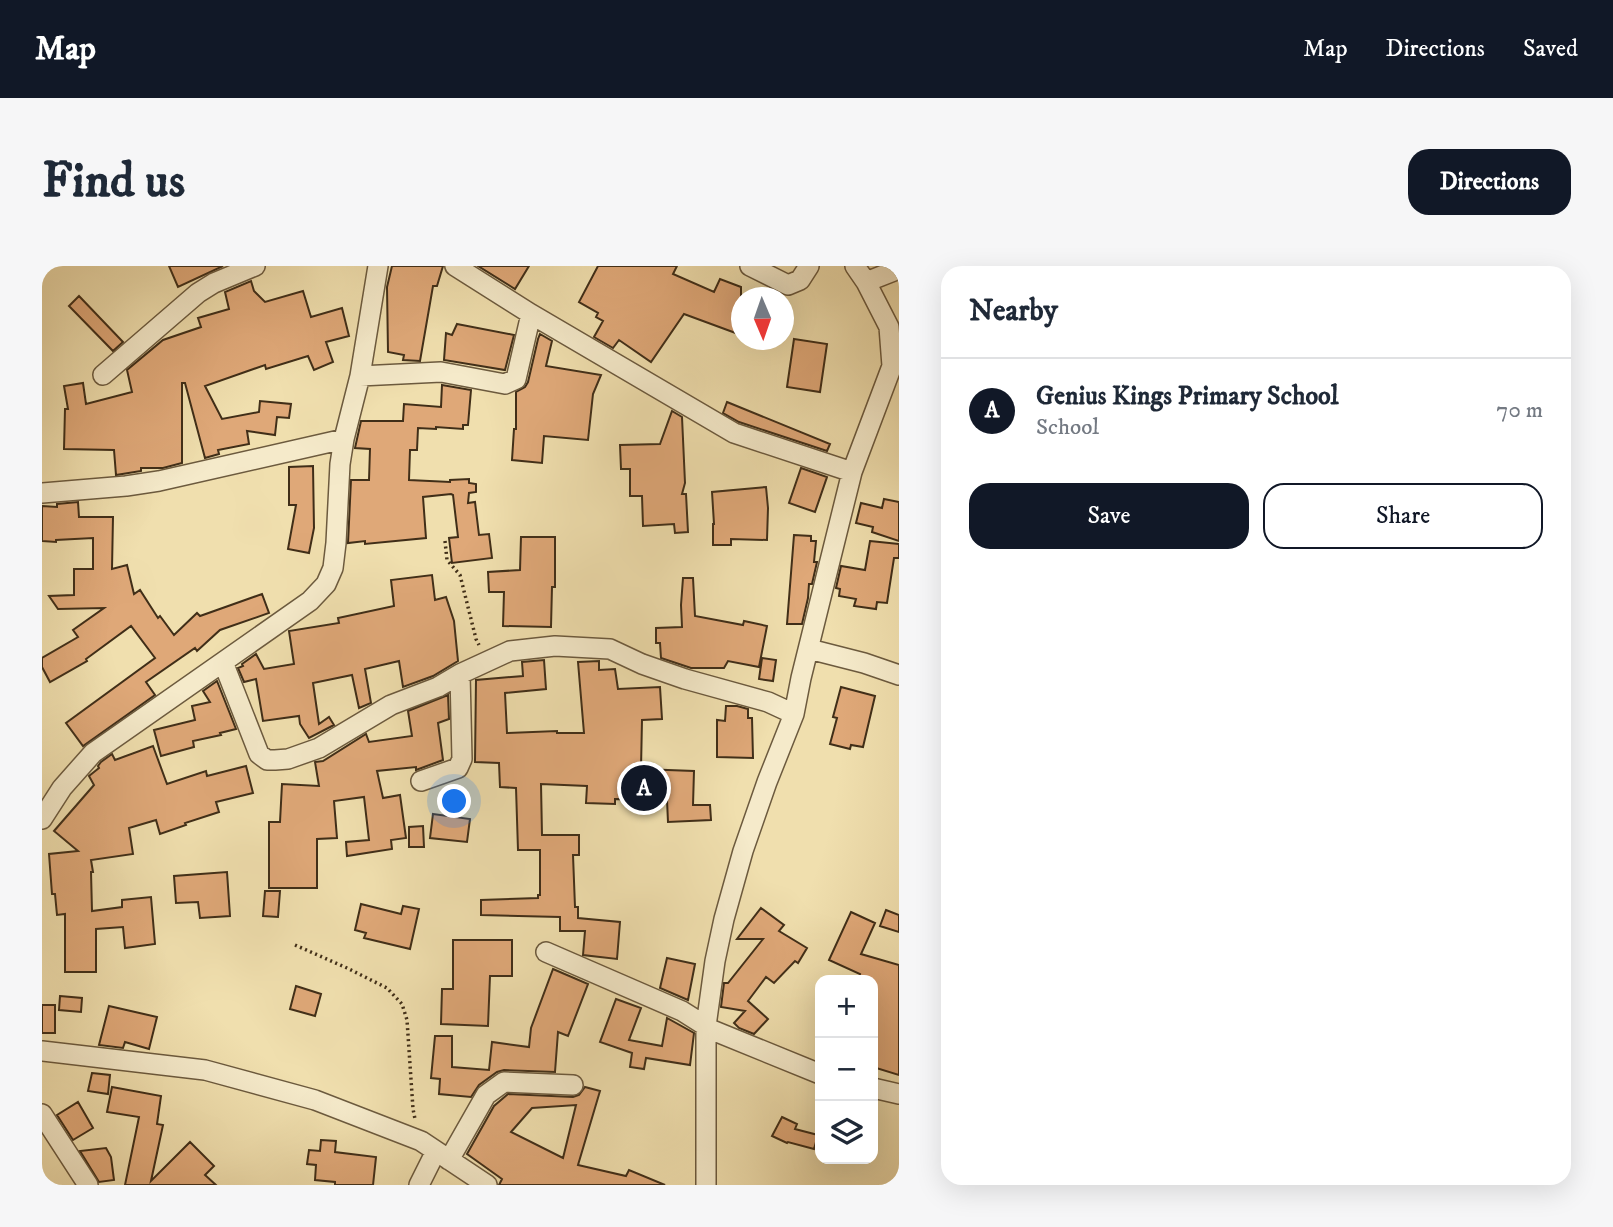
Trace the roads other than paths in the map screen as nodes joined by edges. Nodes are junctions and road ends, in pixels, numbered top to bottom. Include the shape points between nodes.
1 (255, 266) edge
2 (378, 266) edge
3 (455, 266) edge
4 (750, 266) edge
5 (809, 266) edge
6 (899, 269) edge
7 (861, 274) edge
8 (531, 314) junction
9 (103, 375) dead end
10 (360, 376) junction
11 (344, 439) junction
12 (852, 472) junction
13 (42, 493) edge
14 (809, 649) junction
15 (223, 662) junction
16 (460, 674) junction
17 (899, 675) edge
18 (794, 714) junction
19 (421, 781) dead end
20 (42, 819) edge
21 (546, 952) dead end
22 (706, 1026) junction
23 (42, 1051) edge
24 (815, 1072) edge
25 (573, 1085) dead end
26 (878, 1089) edge
27 (899, 1094) edge
28 (42, 1114) edge
29 (435, 1151) junction
30 (88, 1185) edge
31 (419, 1185) edge
32 (487, 1185) edge
33 (706, 1185) edge

1 - 9 street via 198,293
2 - 10 street
3 - 8 street
4 - 5 street via 788,285 800,280
6 - 7 street
7 - 12 street via 889,327 892,366
8 - 10 street via 516,379 505,384 441,372
8 - 12 street via 734,433
10 - 11 street
11 - 13 street via 159,481
11 - 15 street via 334,568 326,584 310,601
12 - 14 street
14 - 17 street
14 - 18 street
15 - 16 street via 259,754 267,760 319,748 391,705
15 - 20 street via 93,753
16 - 18 street via 510,652 555,646 610,649
16 - 19 street via 462,759 458,768
18 - 22 street via 743,851 715,961
21 - 22 street via 682,1011
22 - 24 street
22 - 33 street
23 - 29 street via 205,1070 315,1100
25 - 29 street via 504,1082 486,1095
26 - 27 street
28 - 30 street
29 - 31 street
29 - 32 street

